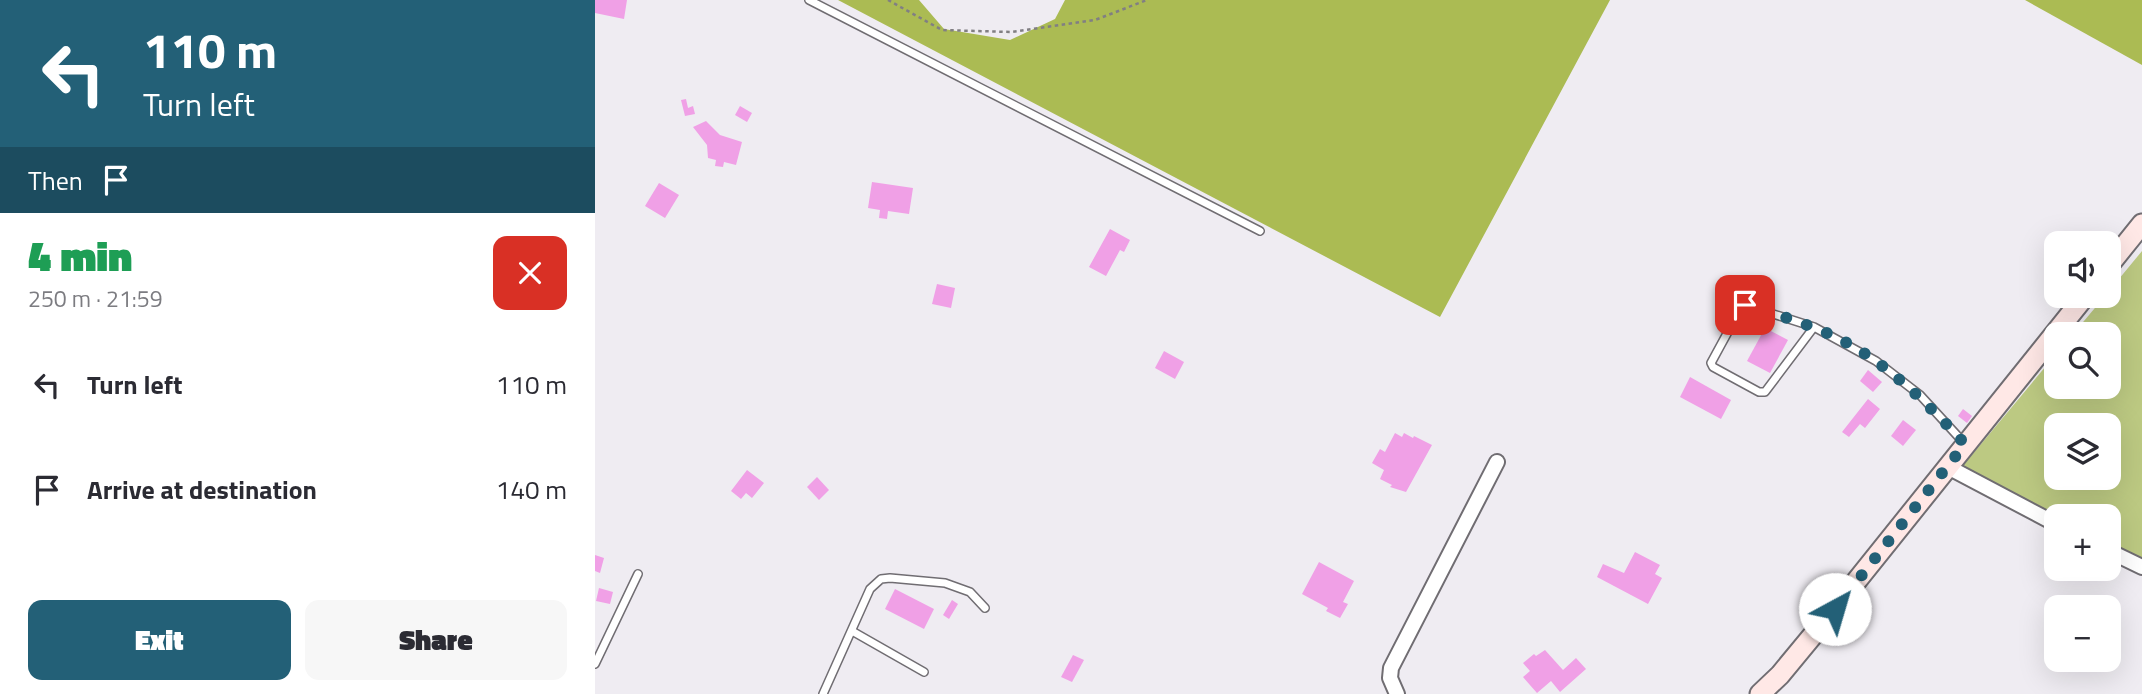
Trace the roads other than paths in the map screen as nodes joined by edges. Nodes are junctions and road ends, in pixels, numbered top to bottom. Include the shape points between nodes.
1 (809, 0) edge
2 (2142, 224) edge
3 (1260, 231) dead end
4 (2121, 250) edge
5 (2075, 308) edge
6 (1814, 327) junction
7 (1965, 444) junction
8 (1497, 463) dead end
9 (1948, 467) junction
10 (2044, 518) edge
11 (2121, 557) edge
12 (2142, 567) edge
13 (638, 574) dead end
14 (985, 608) dead end
15 (852, 631) junction
16 (595, 664) edge
17 (924, 672) dead end
18 (823, 694) edge
19 (1397, 694) edge
20 (1760, 694) edge

1 - 3 lane
2 - 4 main road
5 - 7 main road
6 - 6 lane via 1742,306 1710,363 1765,392
6 - 7 lane via 1898,376
7 - 9 main road
8 - 19 street via 1391,668
9 - 10 street
9 - 20 main road via 1801,651
11 - 12 street
13 - 16 lane
14 - 15 lane via 957,585 881,579 870,589
15 - 17 lane
15 - 18 lane

